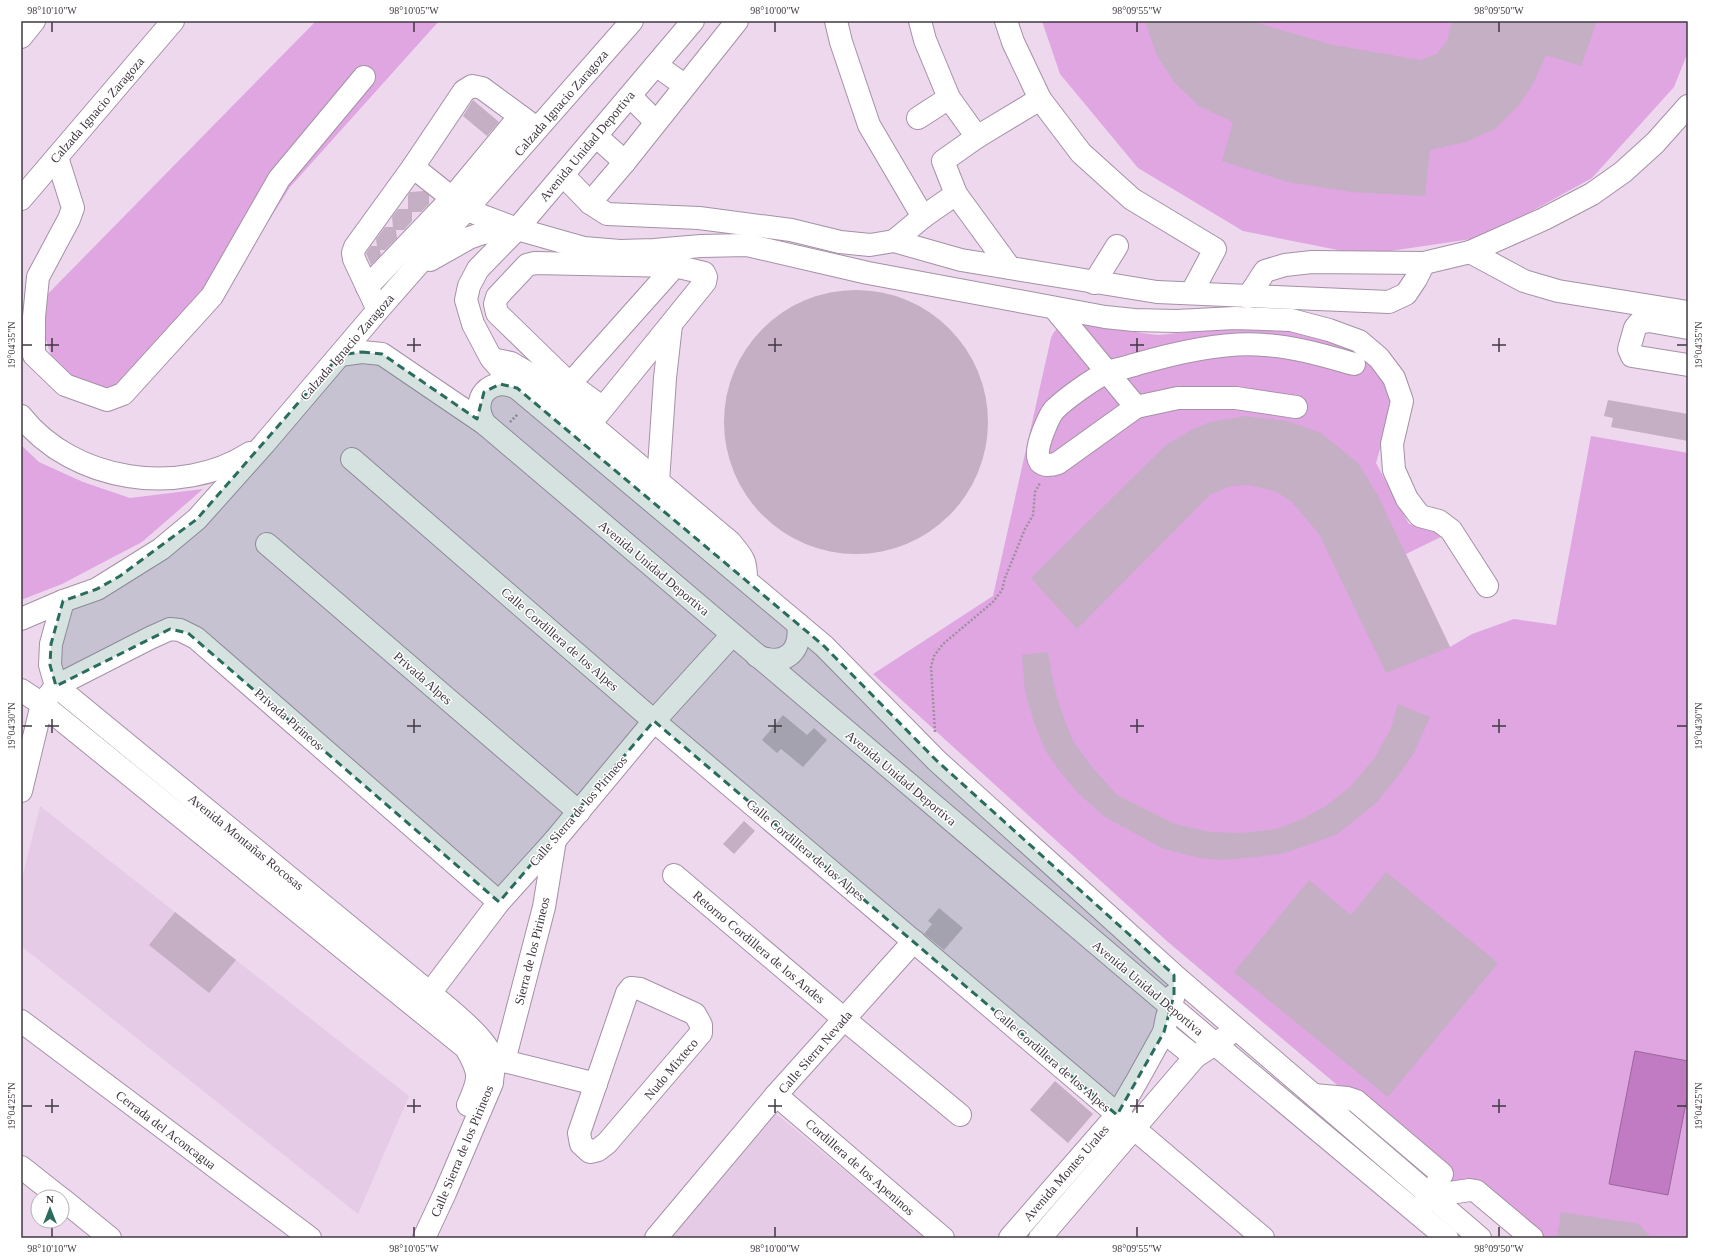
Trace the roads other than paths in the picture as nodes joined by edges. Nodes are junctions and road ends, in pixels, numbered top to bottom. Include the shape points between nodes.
1 (34, 21) edge
2 (173, 21) edge
3 (632, 21) edge
4 (693, 21) edge
5 (737, 21) edge
6 (836, 21) edge
7 (920, 21) edge
8 (1006, 21) edge
9 (21, 36) edge
10 (656, 65) junction
11 (364, 77) dead end
12 (686, 85) junction
13 (630, 96) junction
14 (949, 98) junction
15 (1040, 99) junction
16 (1688, 106) edge
17 (520, 116) junction
18 (918, 118) dead end
19 (656, 122) junction
20 (539, 129) junction
21 (596, 136) junction
22 (978, 137) junction
23 (57, 156) junction
24 (624, 163) junction
25 (412, 167) junction
26 (563, 175) junction
27 (956, 194) junction
28 (21, 199) edge
29 (590, 202) junction
30 (472, 214) junction
31 (923, 217) junction
32 (517, 229) junction
33 (894, 241) junction
34 (1117, 246) dead end
35 (1470, 252) junction
36 (1424, 263) junction
37 (674, 266) junction
38 (1010, 268) junction
39 (478, 269) junction
40 (1094, 282) junction
41 (367, 287) junction
42 (1192, 292) junction
43 (1248, 296) junction
44 (1055, 309) junction
45 (378, 310) junction
46 (1688, 312) edge
47 (671, 325) junction
48 (1688, 328) edge
49 (340, 355) junction
50 (491, 358) junction
51 (1354, 364) dead end
52 (1688, 365) edge
53 (1108, 372) junction
54 (517, 388) junction
55 (564, 391) junction
56 (1136, 407) junction
57 (1296, 408) dead end
58 (21, 416) edge
59 (597, 416) junction
60 (485, 424) junction
61 (264, 444) junction
62 (352, 459) dead end
63 (658, 482) junction
64 (267, 544) dead end
65 (746, 580) junction
66 (1487, 586) dead end
67 (63, 601) junction
68 (21, 619) edge
69 (798, 624) junction
70 (732, 635) junction
71 (757, 656) junction
72 (56, 686) junction
73 (21, 690) edge
74 (42, 704) junction
75 (654, 721) junction
76 (21, 792) edge
77 (579, 812) junction
78 (555, 840) junction
79 (674, 875) dead end
80 (499, 902) junction
81 (914, 941) junction
82 (1174, 975) junction
83 (430, 993) junction
84 (1171, 1006) junction
85 (844, 1019) junction
86 (21, 1021) edge
87 (1164, 1032) junction
88 (1241, 1032) junction
89 (1215, 1044) junction
90 (1195, 1057) junction
91 (491, 1063) junction
92 (596, 1084) junction
93 (776, 1095) junction
94 (960, 1115) dead end
95 (1125, 1122) junction
96 (21, 1167) edge
97 (49, 1189) edge
98 (1424, 1204) junction
99 (70, 1206) edge
100 (110, 1238) edge
101 (310, 1238) edge
102 (410, 1238) edge
103 (424, 1238) edge
104 (656, 1238) edge
105 (943, 1238) edge
106 (1010, 1238) edge
107 (1040, 1238) edge
108 (1263, 1238) edge
109 (1447, 1238) edge
110 (1480, 1238) edge
111 (1532, 1238) edge

1 - 9 street
2 - 23 street, Calzada Ignacio Zaragoza
3 - 20 street, Calzada Ignacio Zaragoza
4 - 10 street, Avenida Unidad Deportiva
5 - 12 street
6 - 31 street via 869,125
7 - 14 street via 925,40
8 - 15 street
10 - 12 street
10 - 13 street, Avenida Unidad Deportiva
11 - 23 street via 279,179 212,296 123,394 108,400 65,385 34,355 38,277 70,219 73,208
12 - 19 street
13 - 19 street
13 - 21 street, Avenida Unidad Deportiva
14 - 18 street
14 - 22 street
15 - 22 street
15 - 42 street via 1081,153 1132,199 1215,249
16 - 35 street via 1656,143 1623,172 1592,194
17 - 20 street
17 - 25 street via 482,88 472,86 464,91
17 - 30 street
19 - 24 street
20 - 30 street, Calzada Ignacio Zaragoza via 488,187
21 - 24 street
21 - 26 street, Avenida Unidad Deportiva
22 - 27 street via 943,161
23 - 28 street, Calzada Ignacio Zaragoza
24 - 29 street
25 - 30 street
25 - 41 street via 355,247 354,259
26 - 29 street
26 - 32 street, Avenida Unidad Deportiva
27 - 31 street
27 - 38 street
29 - 33 street via 607,214 699,218 791,230 840,242 870,245
30 - 32 street
30 - 39 street, Avenida Unidad Deportiva
30 - 41 street
30 - 45 street, Calzada Ignacio Zaragoza via 469,238 408,276
31 - 33 street
32 - 39 street, Avenida Unidad Deportiva
32 - 44 street via 584,248 620,251 748,245 868,273
33 - 38 street via 961,260
34 - 40 street
35 - 36 street
35 - 46 street via 1524,281 1558,291
36 - 43 street via 1312,262 1285,265 1265,271
36 - 43 street via 1406,294 1389,302
37 - 47 street via 700,271 706,277 705,282
37 - 55 street
37 - 55 street via 535,262 527,265 497,296 497,313
38 - 40 street
39 - 50 street, Avenida Unidad Deportiva via 469,286 466,300 473,324
40 - 42 street via 1157,292
41 - 45 street
42 - 43 street
44 - 53 street
44 - 66 street via 1134,320 1291,320 1359,341 1379,358 1394,378 1402,401 1392,444 1394,470 1407,499 1420,516 1439,521 1451,530
45 - 49 street, Calzada Ignacio Zaragoza
47 - 59 street
47 - 63 street
48 - 52 street via 1649,321 1639,323 1629,349 1632,356
49 - 60 street, Avenida Unidad Deportiva via 362,352 382,354
49 - 61 street, Calzada Ignacio Zaragoza
50 - 54 street, Avenida Unidad Deportiva
50 - 55 street via 511,362
51 - 53 street via 1304,350 1264,344 1164,356
53 - 56 street
53 - 56 street via 1084,386 1054,411 1046,422 1040,439 1037,456 1040,461 1051,466 1058,463
54 - 60 street via 509,384 500,384 491,386 484,392 478,408
54 - 65 street, Avenida Unidad Deportiva
55 - 59 street
56 - 57 street via 1178,398 1236,398
58 - 61 street via 45,440 81,462 122,475 143,478 164,479 207,472 234,462
59 - 63 street
60 - 70 street, Avenida Unidad Deportiva
61 - 67 street, Calzada Ignacio Zaragoza via 197,519 161,549 97,589
62 - 75 street, Calle Cordillera de los Alpes
63 - 65 street via 730,542 746,564
64 - 77 street, Privada Alpes
65 - 69 street, Avenida Unidad Deportiva
67 - 68 street, Calzada Ignacio Zaragoza
67 - 72 street via 51,644 50,665
69 - 71 street via 800,636 796,647 789,655 779,660 768,661
69 - 82 street, Avenida Unidad Deportiva via 824,646 936,760
70 - 71 street, Avenida Unidad Deportiva
70 - 75 street, Calle Sierra de los Pirineos
71 - 84 street, Avenida Unidad Deportiva
72 - 74 street
72 - 80 street, Privada Pirineos via 170,629 188,634
72 - 83 street, Avenida Montañas Rocosas
73 - 74 street, Avenida Montañas Rocosas
74 - 76 street
74 - 91 street, Avenida Montañas Rocosas via 466,1048
75 - 77 street, Calle Sierra de los Pirineos
75 - 81 street, Calle Cordillera de los Alpes
77 - 78 street, Calle Sierra de los Pirineos
78 - 80 street, Calle Sierra de los Pirineos
78 - 91 street, Sierra de los Pirineos via 544,907
79 - 85 street, Retorno Cordillera de los Andes
80 - 83 street, Calle Sierra de los Pirineos
81 - 85 street, Calle Sierra Nevada
81 - 95 street, Calle Cordillera de los Alpes
82 - 84 street, Avenida Montes Urales
82 - 88 street, Avenida Unidad Deportiva
83 - 91 street, Avenida Montañas Rocosas via 470,1027 486,1047
84 - 87 street, Avenida Montes Urales
84 - 89 street, Avenida Unidad Deportiva
85 - 93 street, Calle Sierra Nevada
85 - 94 street, Retorno Cordillera de los Andes
86 - 101 street, Cerrada del Aconcagua
87 - 90 street
87 - 95 street, Avenida Montes Urales via 1138,1080
88 - 89 street, Avenida Montes Urales via 1230,1034
88 - 98 street, Avenida Unidad Deportiva via 1314,1095
89 - 90 street, Avenida Montes Urales
89 - 98 street, Avenida Unidad Deportiva
90 - 95 street, Avenida Montes Urales
91 - 92 street
91 - 102 street, Calle Sierra de los Pirineos via 478,1082
91 - 103 street, Calle Sierra de los Pirineos via 492,1083
92 - 92 street, Nudo Mixteco via 631,988 640,989 695,1014 699,1019 701,1034 607,1143 590,1152 581,1144 579,1133
93 - 104 street, Calle Sierra Nevada
93 - 105 street, Cordillera de los Apeninos
95 - 106 street, Avenida Montes Urales
95 - 107 street, Avenida Montes Urales
95 - 108 street, Calle Cordillera de los Alpes
96 - 97 street
98 - 109 street, Avenida Unidad Deportiva
98 - 110 street, Avenida Unidad Deportiva
98 - 111 street via 1459,1191 1476,1191
99 - 100 street

